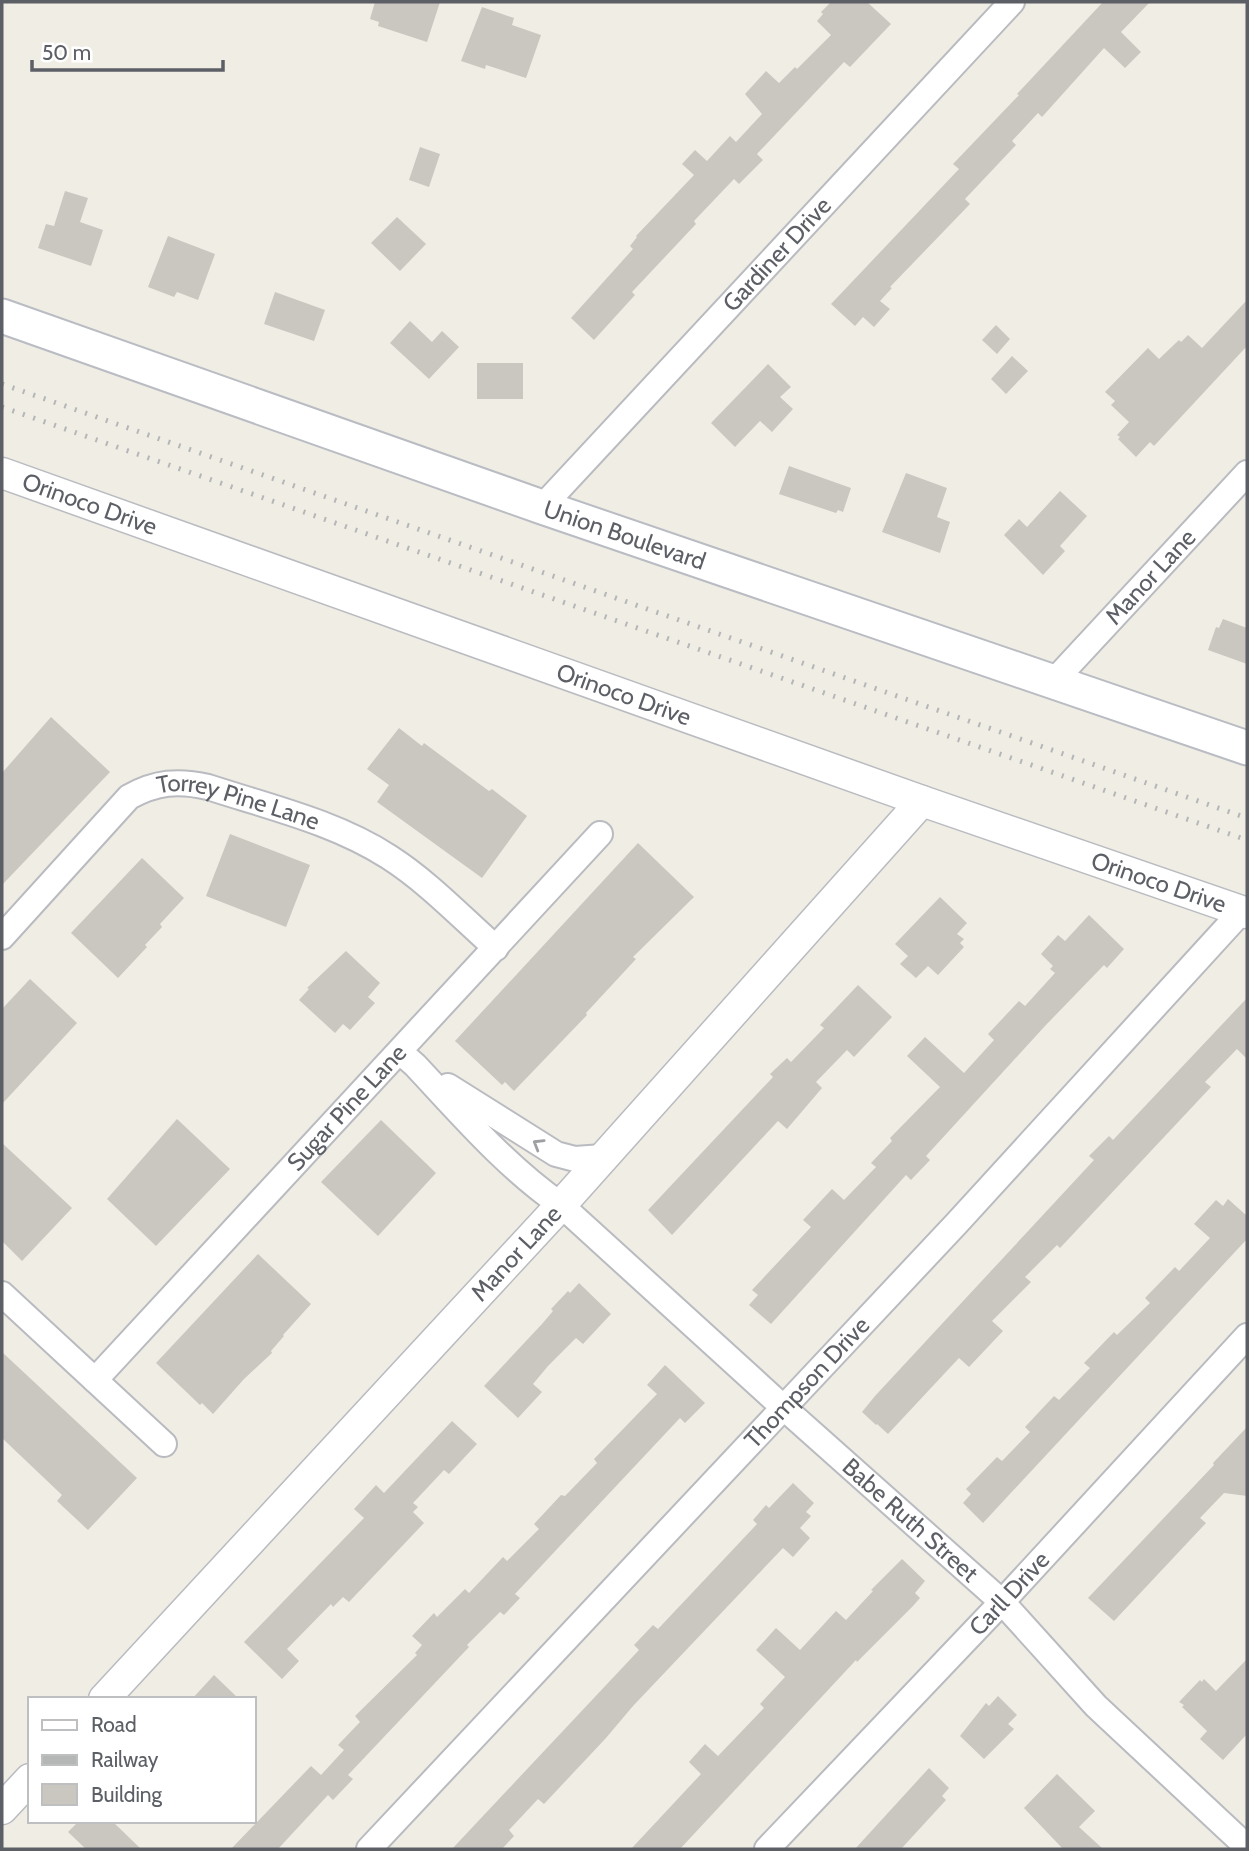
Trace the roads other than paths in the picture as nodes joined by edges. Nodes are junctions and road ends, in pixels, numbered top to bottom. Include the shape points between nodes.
1 (1012, 2) edge
2 (2, 317) edge
3 (1247, 472) edge
4 (2, 473) edge
5 (542, 508) junction
6 (1054, 681) junction
7 (1247, 748) edge
8 (922, 801) junction
9 (600, 834) dead end
10 (1244, 912) edge
11 (2, 937) edge
12 (496, 948) junction
13 (407, 1058) junction
14 (603, 1157) junction
15 (561, 1205) junction
16 (2, 1294) edge
17 (1247, 1336) edge
18 (95, 1380) junction
19 (784, 1408) junction
20 (164, 1444) dead end
21 (1002, 1602) junction
22 (106, 1697) edge
23 (28, 1781) edge
24 (2, 1809) edge
25 (1244, 1845) edge
26 (369, 1849) edge
27 (767, 1849) edge

1 - 5 street, Gardiner Drive
2 - 5 main road, Union Boulevard
3 - 6 street, Manor Lane
4 - 8 street, Orinoco Drive
5 - 6 main road, Union Boulevard
6 - 7 main road, Union Boulevard
8 - 10 street, Orinoco Drive
8 - 14 street, Manor Lane
9 - 12 street, Sugar Pine Lane
10 - 19 street, Thompson Drive
11 - 12 street, Torrey Pine Lane via 129,797 168,782 187,782 353,836 426,884
12 - 13 street, Sugar Pine Lane
14 -> 13 street via 575,1159 556,1154
13 - 15 street, Babe Ruth Street via 495,1150
13 - 18 street, Sugar Pine Lane
14 - 15 street, Manor Lane
15 - 19 street, Babe Ruth Street
15 - 22 street, Manor Lane
16 - 18 street
17 - 21 street, Carll Drive
18 - 20 street
19 - 21 street, Babe Ruth Street
19 - 26 street, Thompson Drive
21 - 25 street, Babe Ruth Street via 1096,1706
21 - 27 street, Carll Drive
23 - 24 street

